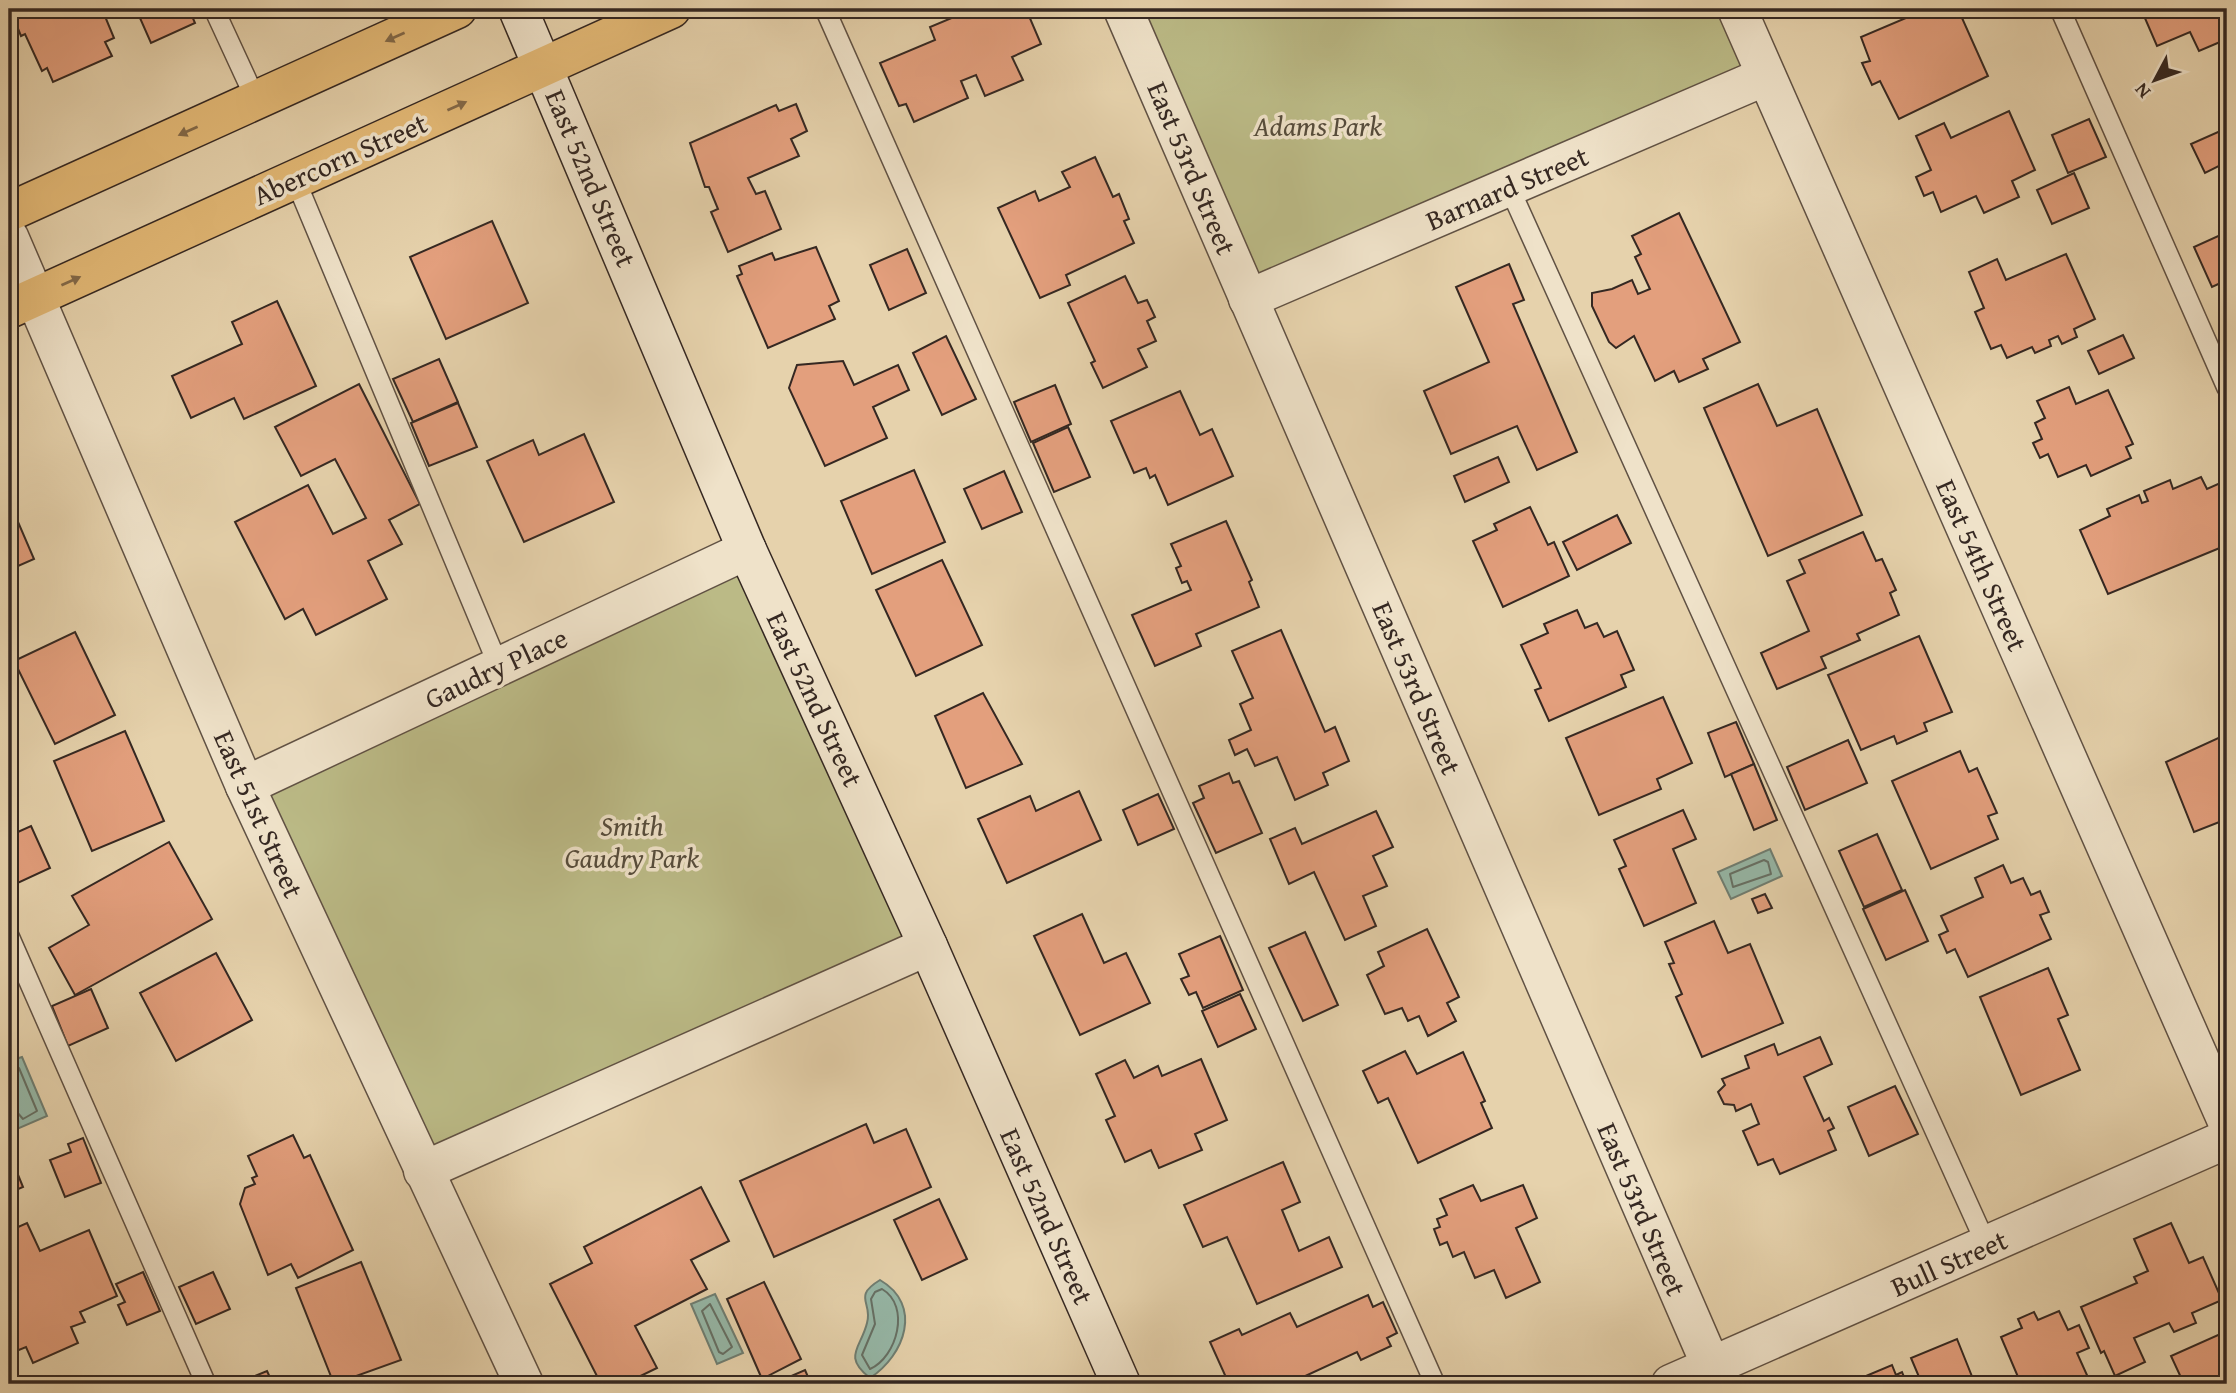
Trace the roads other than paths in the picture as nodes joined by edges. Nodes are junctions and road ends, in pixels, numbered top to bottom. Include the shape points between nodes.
1 (214, 9) edge
2 (457, 9) edge
3 (518, 9) edge
4 (671, 9) edge
5 (825, 9) edge
6 (1123, 9) edge
7 (1737, 9) edge
8 (2060, 9) edge
9 (544, 66) junction
10 (1766, 76) junction
11 (256, 100) junction
12 (295, 179) junction
13 (1509, 187) junction
14 (9, 212) edge
15 (9, 237) edge
16 (1248, 299) junction
17 (22, 303) edge
18 (2227, 388) edge
19 (747, 550) junction
20 (499, 667) junction
21 (245, 786) junction
22 (9, 936) edge
23 (928, 946) junction
24 (2227, 1121) edge
25 (2227, 1139) edge
26 (423, 1171) junction
27 (1987, 1246) junction
28 (1715, 1376) edge
29 (206, 1384) edge
30 (524, 1384) edge
31 (1121, 1384) edge
32 (1435, 1384) edge
33 (1671, 1384) edge

1 - 11 lane
2 -> 11 main road
3 - 9 street, East 52nd Street
4 - 9 main road, Abercorn Street
5 - 32 lane
6 - 16 street, East 53rd Street
7 - 10 street, East 54th Street
8 - 18 lane
12 -> 9 main road, Abercorn Street
9 - 19 street, East 52nd Street
10 - 13 street, Barnard Street
10 - 24 street, East 54th Street
11 -> 14 main road
17 -> 12 main road, Abercorn Street
12 - 20 lane
13 - 16 street, Barnard Street
13 - 27 lane
15 - 17 street, East 51st Street
16 - 28 street, East 53rd Street
17 - 21 street, East 51st Street
19 - 20 street, Gaudry Place
19 - 23 street, East 52nd Street
20 - 21 street, Gaudry Place
21 - 26 street, East 51st Street
22 - 29 lane
23 - 26 street
23 - 31 street, East 52nd Street
25 - 27 street, Bull Street
26 - 30 street, East 51st Street
27 - 28 street, Bull Street
28 - 33 street, Bull Street

